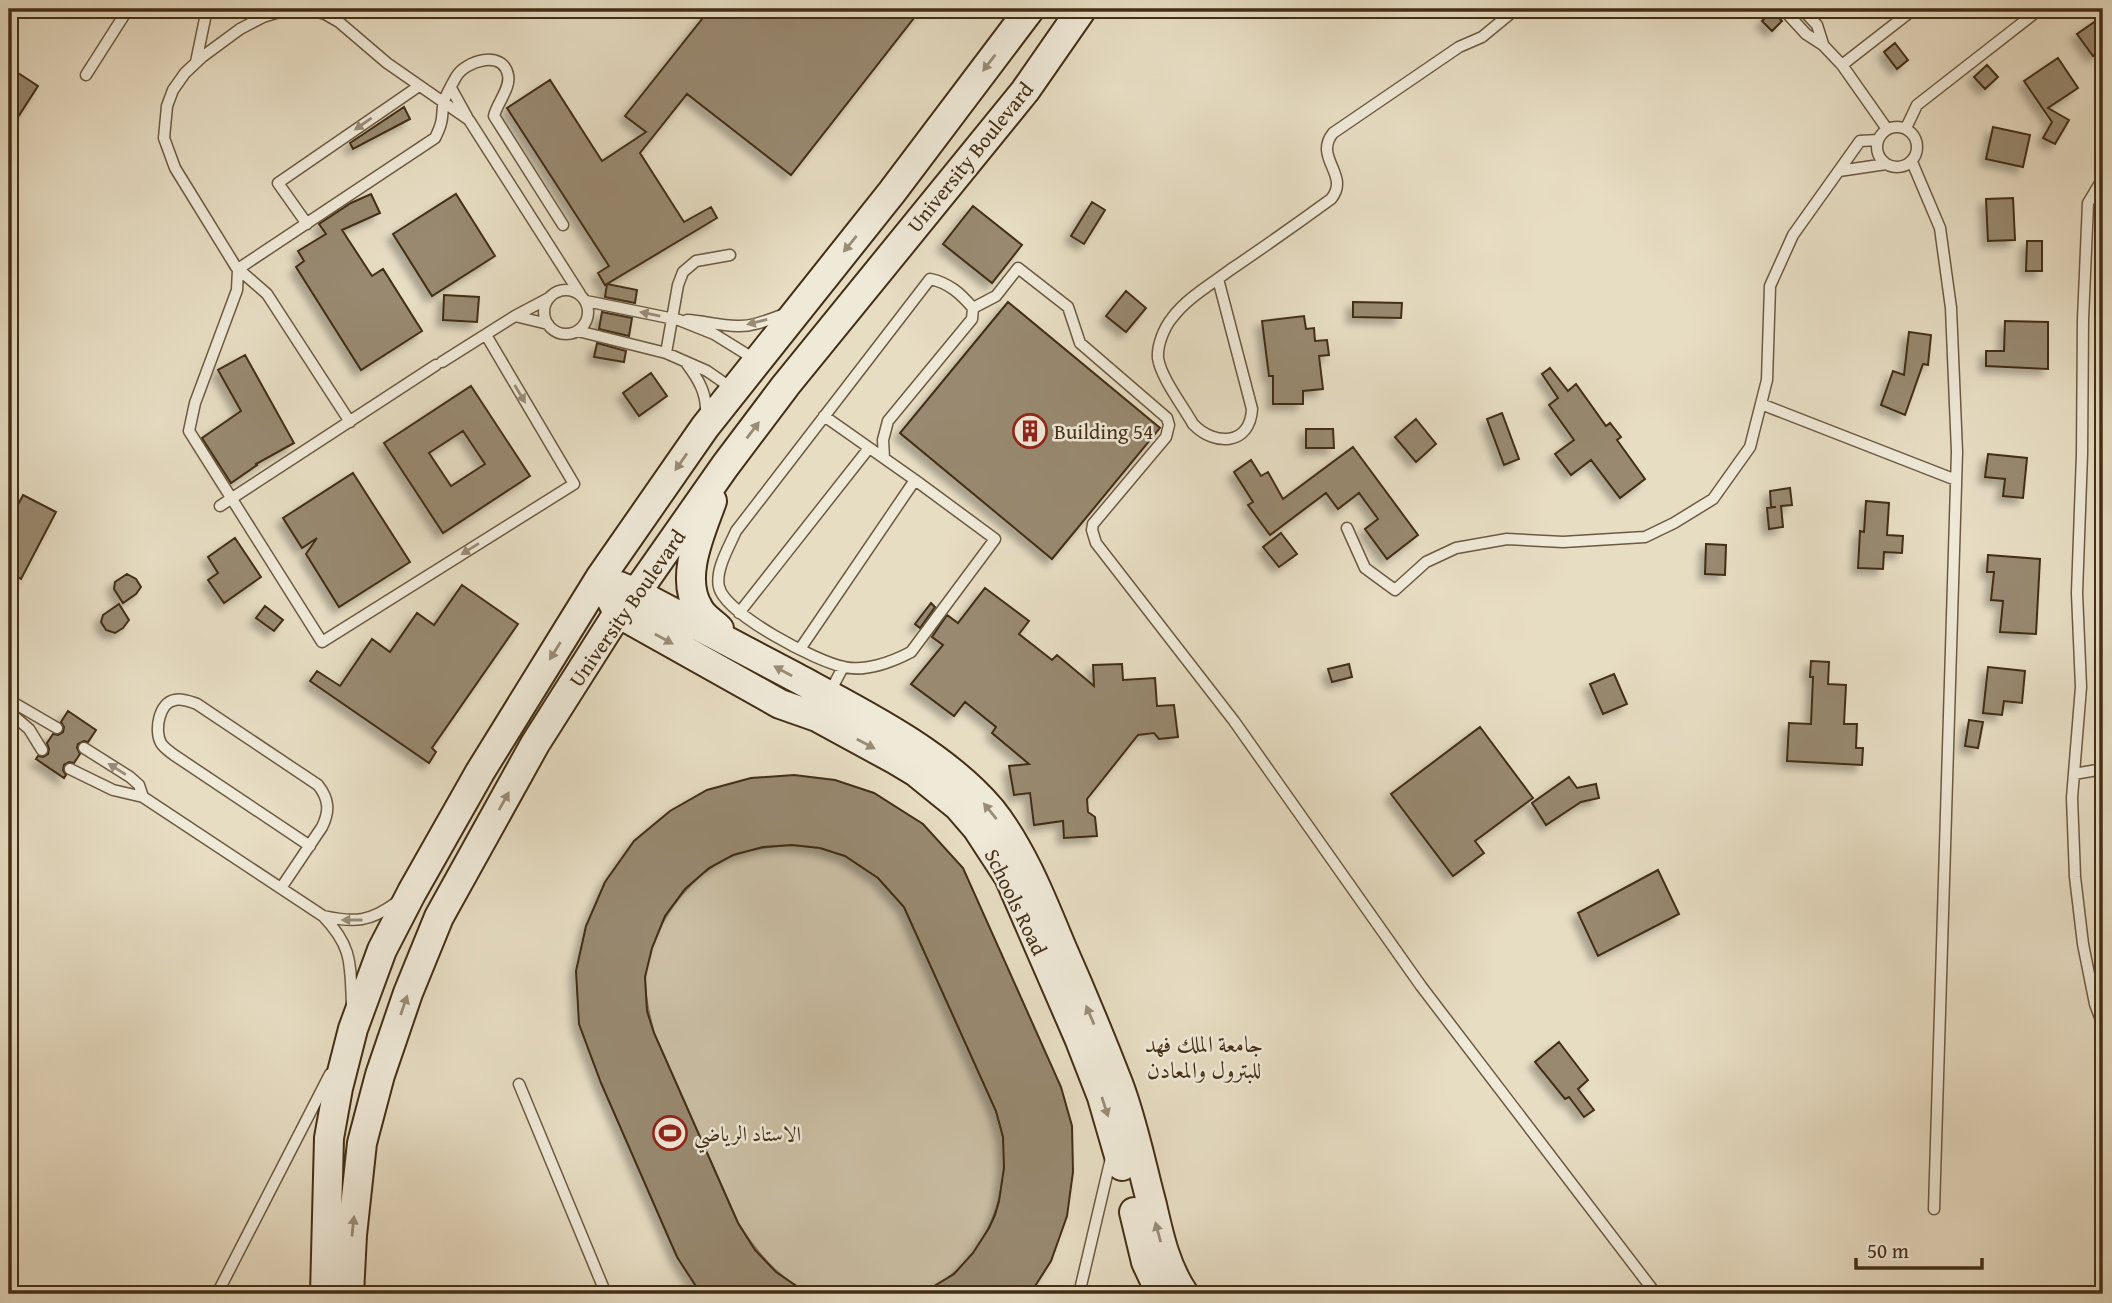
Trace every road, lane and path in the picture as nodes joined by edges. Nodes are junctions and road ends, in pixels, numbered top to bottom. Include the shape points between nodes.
1 (128, 9) edge
2 (206, 9) edge
3 (289, 9) edge
4 (304, 9) edge
5 (325, 9) edge
6 (1030, 9) edge
7 (1082, 9) edge
8 (1092, 9) edge
9 (1516, 9) edge
10 (1783, 9) edge
11 (1802, 9) edge
12 (1914, 9) edge
13 (2040, 9) edge
14 (339, 22) junction
15 (1823, 45) junction
16 (196, 62) junction
17 (1842, 65) junction
18 (86, 75) dead end
19 (419, 86) junction
20 (451, 88) junction
21 (1025, 90) junction
22 (443, 103) junction
23 (469, 120) junction
24 (1906, 128) junction
25 (1887, 129) junction
26 (1878, 140) junction
27 (1912, 162) junction
28 (1886, 164) junction
29 (1839, 171) junction
30 (2103, 177) edge
31 (307, 223) junction
32 (563, 225) dead end
33 (730, 255) dead end
34 (238, 269) junction
35 (1218, 279) junction
36 (814, 288) junction
37 (583, 297) junction
38 (549, 298) junction
39 (973, 308) junction
40 (515, 316) junction
41 (676, 320) junction
42 (548, 324) junction
43 (578, 331) junction
44 (486, 335) junction
45 (666, 353) junction
46 (685, 361) junction
47 (756, 361) junction
48 (733, 389) junction
49 (1761, 404) junction
50 (824, 416) junction
51 (349, 422) junction
52 (705, 427) junction
53 (869, 448) junction
54 (884, 458) junction
55 (725, 466) junction
56 (915, 480) junction
57 (1956, 480) junction
58 (231, 498) junction
59 (220, 506) dead end
60 (1347, 528) dead end
61 (600, 578) junction
62 (627, 603) junction
63 (739, 614) junction
64 (736, 645) junction
65 (800, 649) junction
66 (843, 667) junction
67 (9, 700) edge
68 (823, 706) junction
69 (9, 712) edge
70 (57, 728) dead end
71 (84, 748) dead end
72 (42, 750) dead end
73 (70, 769) dead end
74 (2103, 769) edge
75 (2074, 774) junction
76 (143, 797) junction
77 (310, 845) junction
78 (281, 888) junction
79 (412, 892) junction
80 (323, 916) junction
81 (2103, 1025) edge
82 (353, 1029) junction
83 (520, 1084) dead end
84 (329, 1138) junction
85 (1115, 1140) junction
86 (362, 1143) junction
87 (1934, 1209) dead end
88 (217, 1294) edge
89 (325, 1294) edge
90 (349, 1294) edge
91 (606, 1294) edge
92 (1079, 1294) edge
93 (1161, 1294) edge
94 (1184, 1294) edge
95 (1656, 1294) edge

1 - 18 lane
2 - 16 lane
3 - 16 lane via 240,29
4 - 14 lane
5 - 14 lane
6 -> 36 street, University Boulevard
7 - 21 street, University Boulevard
8 - 21 lane
9 - 35 lane via 1482,37 1459,47 1333,133 1326,152 1337,181 1335,194
10 - 15 lane
11 - 15 lane via 1816,25
12 - 17 lane
13 - 24 lane via 1917,105
14 - 19 lane
15 - 17 lane
16 - 34 lane via 173,90 164,138 175,168
17 - 25 lane
19 - 22 lane
19 -> 31 lane via 278,183
20 - 22 lane
20 - 23 lane
20 - 32 lane via 457,73 480,60 495,60 504,67 509,75 507,88 494,116
55 -> 21 street, University Boulevard
22 - 23 lane
22 - 31 lane via 435,138
23 - 37 lane
24 - 25 lane
24 - 27 lane via 1917,144
25 - 26 lane
26 - 28 lane via 1878,153
26 - 29 lane via 1860,141
27 - 28 lane via 1899,167
27 - 57 lane via 1942,241 1951,308
28 - 29 lane
29 - 49 lane via 1793,235 1770,286 1767,380
30 - 75 lane via 2088,203 2077,593 2081,687
31 - 34 lane
33 - 41 lane via 696,261 683,272
34 - 51 lane via 267,294
34 - 58 lane via 237,290 188,431
35 - 35 lane via 1170,320 1158,360 1193,424 1207,436 1225,439 1247,429 1252,409
36 -> 41 lane via 787,313 759,323 738,327
36 - 47 street, University Boulevard
37 - 38 lane via 564,290
41 -> 37 lane
37 - 43 lane via 588,318
38 - 40 lane
38 - 42 lane via 544,315
39 - 50 lane via 944,282 930,279
39 - 54 lane via 972,318 888,421
39 - 95 lane via 996,296 1018,268 1068,307 1080,343 1164,413 1167,437 1093,524 1096,542 1234,721 1421,986
40 - 42 lane
40 - 44 lane
41 - 45 lane
41 - 47 lane via 714,334
42 - 43 lane via 561,334
43 - 45 lane
44 - 51 lane
44 -> 58 lane via 574,484 322,642
45 - 46 lane
46 - 48 lane
46 - 52 lane via 703,391
47 - 48 street, University Boulevard
48 - 52 street, University Boulevard
49 - 57 lane
49 - 60 lane via 1750,447 1713,499 1645,537 1563,542 1507,539 1456,548 1426,562 1395,590 1365,568
50 - 53 lane
50 - 63 lane via 736,531 719,574 719,587
51 - 58 lane
52 -> 61 street, University Boulevard
53 - 54 lane
53 - 63 lane
54 - 56 lane
55 - 62 street, University Boulevard
55 - 64 street via 695,548 690,587 699,610
56 - 65 lane
56 - 66 lane via 995,539 911,652 861,668
57 - 87 lane
58 - 59 lane
61 - 62 street
61 -> 79 street, University Boulevard
62 - 64 street
62 -> 68 street, Schools Road via 780,704
86 -> 62 street, University Boulevard via 380,1075 439,917 536,744
63 - 65 lane
68 -> 64 street
65 - 66 lane
66 - 68 lane
67 - 70 lane
68 -> 85 street, Schools Road via 958,806 983,837 1009,877 1079,1038
94 -> 68 street via 1160,1239 1135,1137 1105,1049 1008,836 991,811 944,765 921,749
69 - 72 lane via 29,729
76 -> 71 lane via 130,777
73 - 76 lane via 113,790
74 - 75 lane
75 - 81 lane via 2075,877 2095,1004
76 - 78 lane
77 - 77 lane via 327,817 324,792 318,785 197,704 169,702 161,712 160,743
77 - 78 lane
78 - 80 lane
79 -> 80 lane via 363,920
79 - 82 street, University Boulevard via 382,950
80 - 82 lane via 342,939 350,962
82 - 84 street, University Boulevard
82 - 88 lane
83 - 91 lane
84 - 86 street
84 - 89 street, University Boulevard
85 - 92 lane
85 - 93 street, Schools Road via 1146,1262
90 -> 86 street, University Boulevard

